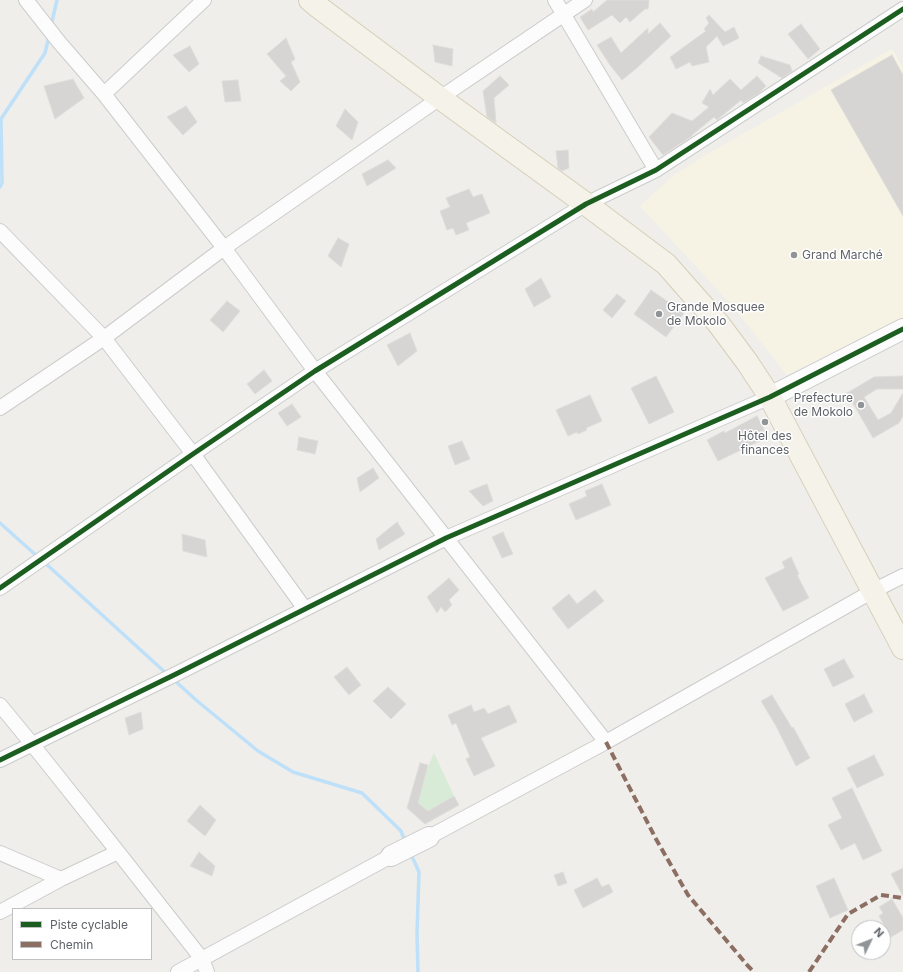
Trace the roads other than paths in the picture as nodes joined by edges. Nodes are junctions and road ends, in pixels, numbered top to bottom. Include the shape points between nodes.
1 (26, 0) edge
2 (204, 0) edge
3 (310, 0) edge
4 (555, 0) edge
5 (585, 0) edge
6 (903, 9) edge
7 (564, 15) junction
8 (104, 94) junction
9 (440, 98) junction
10 (656, 170) junction
11 (586, 204) junction
12 (0, 231) edge
13 (224, 248) junction
14 (903, 329) edge
15 (104, 338) junction
16 (315, 371) junction
17 (770, 397) junction
18 (0, 408) edge
19 (193, 454) junction
20 (446, 538) junction
21 (903, 576) edge
22 (0, 588) edge
23 (873, 591) junction
24 (305, 609) junction
25 (903, 648) edge
26 (0, 705) edge
27 (606, 742) junction
28 (32, 744) junction
29 (0, 760) edge
30 (429, 836) joint
31 (118, 852) junction
32 (0, 853) edge
33 (391, 856) joint
34 (61, 879) junction
35 (0, 912) edge
36 (202, 959) junction
37 (178, 972) edge
38 (207, 972) edge

1 - 8 street
2 - 8 street
3 - 9 main road
4 - 7 street
5 - 7 street
6 - 10 street
7 - 9 street
7 - 10 street
8 - 13 street
9 - 11 main road
9 - 13 street
10 - 11 street
11 - 16 street
11 - 17 main road via 666,264 718,322
12 - 15 street
13 - 15 street
13 - 16 street
14 - 17 street
15 - 18 street
15 - 19 street
16 - 19 street
16 - 20 street
17 - 20 street
17 - 23 main road
19 - 22 street
19 - 24 street
20 - 24 street
20 - 27 street
21 - 23 street
23 - 25 main road
23 - 27 street
24 - 28 street via 158,684
26 - 28 street
27 - 30 street
28 - 29 street
28 - 31 street
30 - 33 street
31 - 34 street
31 - 36 street
32 - 34 street
33 - 36 street
34 - 35 street
36 - 37 street
36 - 38 street

